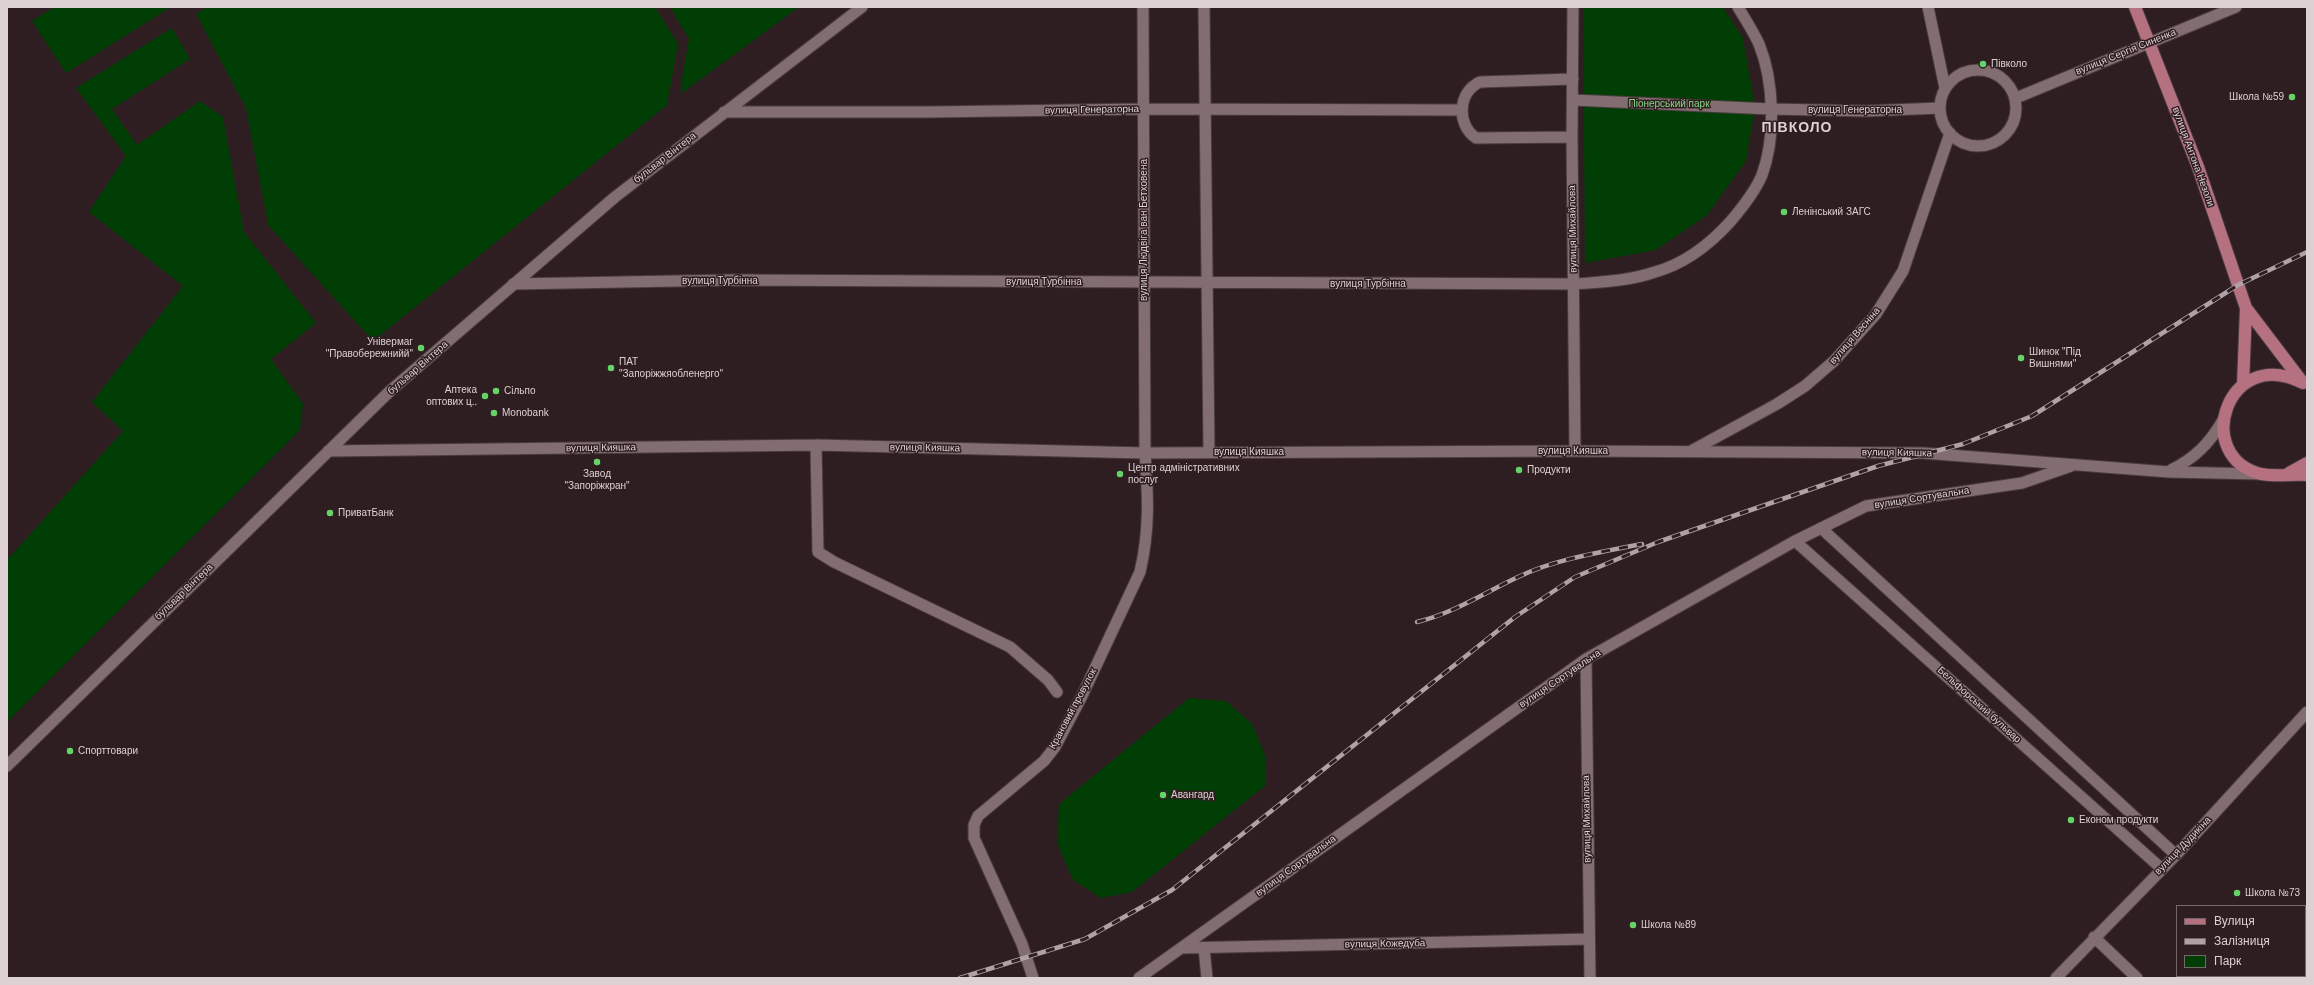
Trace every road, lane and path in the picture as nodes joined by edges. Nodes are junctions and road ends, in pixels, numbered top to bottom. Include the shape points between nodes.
1 (862, 7) edge
2 (1144, 7) edge
3 (1204, 7) edge
4 (1573, 7) edge
5 (1738, 7) edge
6 (1928, 7) edge
7 (2135, 7) edge
8 (2236, 7) edge
9 (2149, 42) junction
10 (1573, 79) junction
11 (1945, 88) junction
12 (2016, 98) junction
13 (1573, 100) junction
14 (1940, 108) junction
15 (1143, 109) junction
16 (1205, 109) junction
17 (1771, 109) junction
18 (1461, 110) junction
19 (724, 112) junction
20 (1950, 133) junction
21 (1572, 137) junction
22 (1144, 283) junction
23 (1208, 283) junction
24 (513, 284) junction
25 (1574, 284) junction
26 (2246, 308) junction
27 (2305, 384) edge
28 (2243, 385) junction
29 (2223, 420) junction
30 (816, 446) junction
31 (328, 451) junction
32 (1575, 451) junction
33 (1691, 451) junction
34 (1209, 452) junction
35 (1145, 453) junction
36 (2307, 463) edge
37 (2073, 465) junction
38 (2169, 472) junction
39 (2288, 473) junction
40 (2261, 474) junction
41 (2307, 475) edge
42 (1821, 528) junction
43 (1795, 541) junction
44 (1586, 659) junction
45 (1057, 692) dead end
46 (2307, 712) edge
47 (7, 766) edge
48 (2176, 855) junction
49 (2162, 869) junction
50 (2094, 937) junction
51 (1589, 939) junction
52 (1181, 948) junction
53 (1204, 948) junction
54 (1034, 978) edge
55 (1140, 978) edge
56 (1207, 978) edge
57 (1590, 978) edge
58 (2056, 978) edge
59 (2137, 978) edge

1 - 19 street, бульвар Вінтера
2 - 15 street, вулиця Людвіга ван Бетховена
3 - 16 street
4 - 10 street, вулиця Михайлова
5 - 17 street, вулиця Турбінна via 1759,45 1765,65
6 - 11 street
7 - 9 main road, вулиця Антона Незоли
8 - 9 street, вулиця Сергія Синенка
9 - 12 street, вулиця Сергія Синенка
9 - 26 main road, вулиця Антона Незоли via 2198,167
10 - 13 street, вулиця Михайлова
10 - 18 street via 1480,82 1471,86 1465,94
11 - 12 street via 1962,73 1985,70 2005,80
11 - 14 street
12 - 20 street via 2014,122 2008,133 1999,141 1988,146 1976,147 1964,144
13 - 17 street, вулиця Генераторна
13 - 21 street, вулиця Михайлова
14 - 17 street, вулиця Генераторна via 1865,111
14 - 20 street via 1941,119
15 - 16 street, вулиця Генераторна
15 - 19 street, вулиця Генераторна
15 - 22 street, вулиця Людвіга ван Бетховена
16 - 18 street, вулиця Генераторна
16 - 23 street
17 - 25 street, вулиця Турбінна via 1771,138 1762,175 1743,207 1718,235 1688,258 1656,272 1614,282
18 - 21 street via 1470,134 1476,138
19 - 24 street, бульвар Вінтера via 615,197
20 - 33 street, вулиця Весніна via 1903,271 1876,314 1834,361 1805,386
21 - 25 street, вулиця Михайлова
22 - 23 street, вулиця Турбінна
22 - 24 street, вулиця Турбінна via 731,280
22 - 35 street, вулиця Людвіга ван Бетховена
23 - 25 street, вулиця Турбінна
23 - 34 street
24 - 31 street, бульвар Вінтера via 390,391
25 - 32 street, вулиця Михайлова
26 - 27 main road
26 - 28 main road
27 - 28 main road via 2289,376 2273,374 2257,377
28 - 29 main road via 2233,394
29 - 38 street via 2201,451
29 - 40 main road via 2224,434 2237,459
30 - 31 street, вулиця Кияшка
30 - 35 street, вулиця Кияшка
30 - 45 street via 818,552 1010,647 1048,680
31 - 47 street, бульвар Вінтера
32 - 33 street, вулиця Кияшка
32 - 34 street, вулиця Кияшка
33 - 37 street, вулиця Кияшка via 1923,453
34 - 35 street, вулиця Кияшка
35 - 54 street, Крановий провулок via 1148,534 1136,579 1081,698 1055,747 1044,761 978,816 974,825 974,838 1022,944
36 - 39 main road
37 - 38 street, вулиця Кияшка
37 - 42 street, вулиця Сортувальна via 2022,483 1866,506
38 - 40 street, вулиця Кияшка
39 - 40 main road
39 - 41 main road
42 - 43 street, вулиця Сортувальна
42 - 48 street
43 - 44 street, вулиця Сортувальна
43 - 49 street, Бельфорський бульвар
44 - 51 street, вулиця Михайлова
44 - 52 street, вулиця Сортувальна
46 - 48 street, вулиця Дудикіна
48 - 49 street, вулиця Дудикіна
49 - 50 street, вулиця Дудикіна
50 - 58 street, вулиця Дудикіна
50 - 59 street
51 - 53 street, вулиця Кожедуба
51 - 57 street, вулиця Михайлова
52 - 53 street, вулиця Кожедуба
52 - 55 street, вулиця Сортувальна
53 - 56 street

